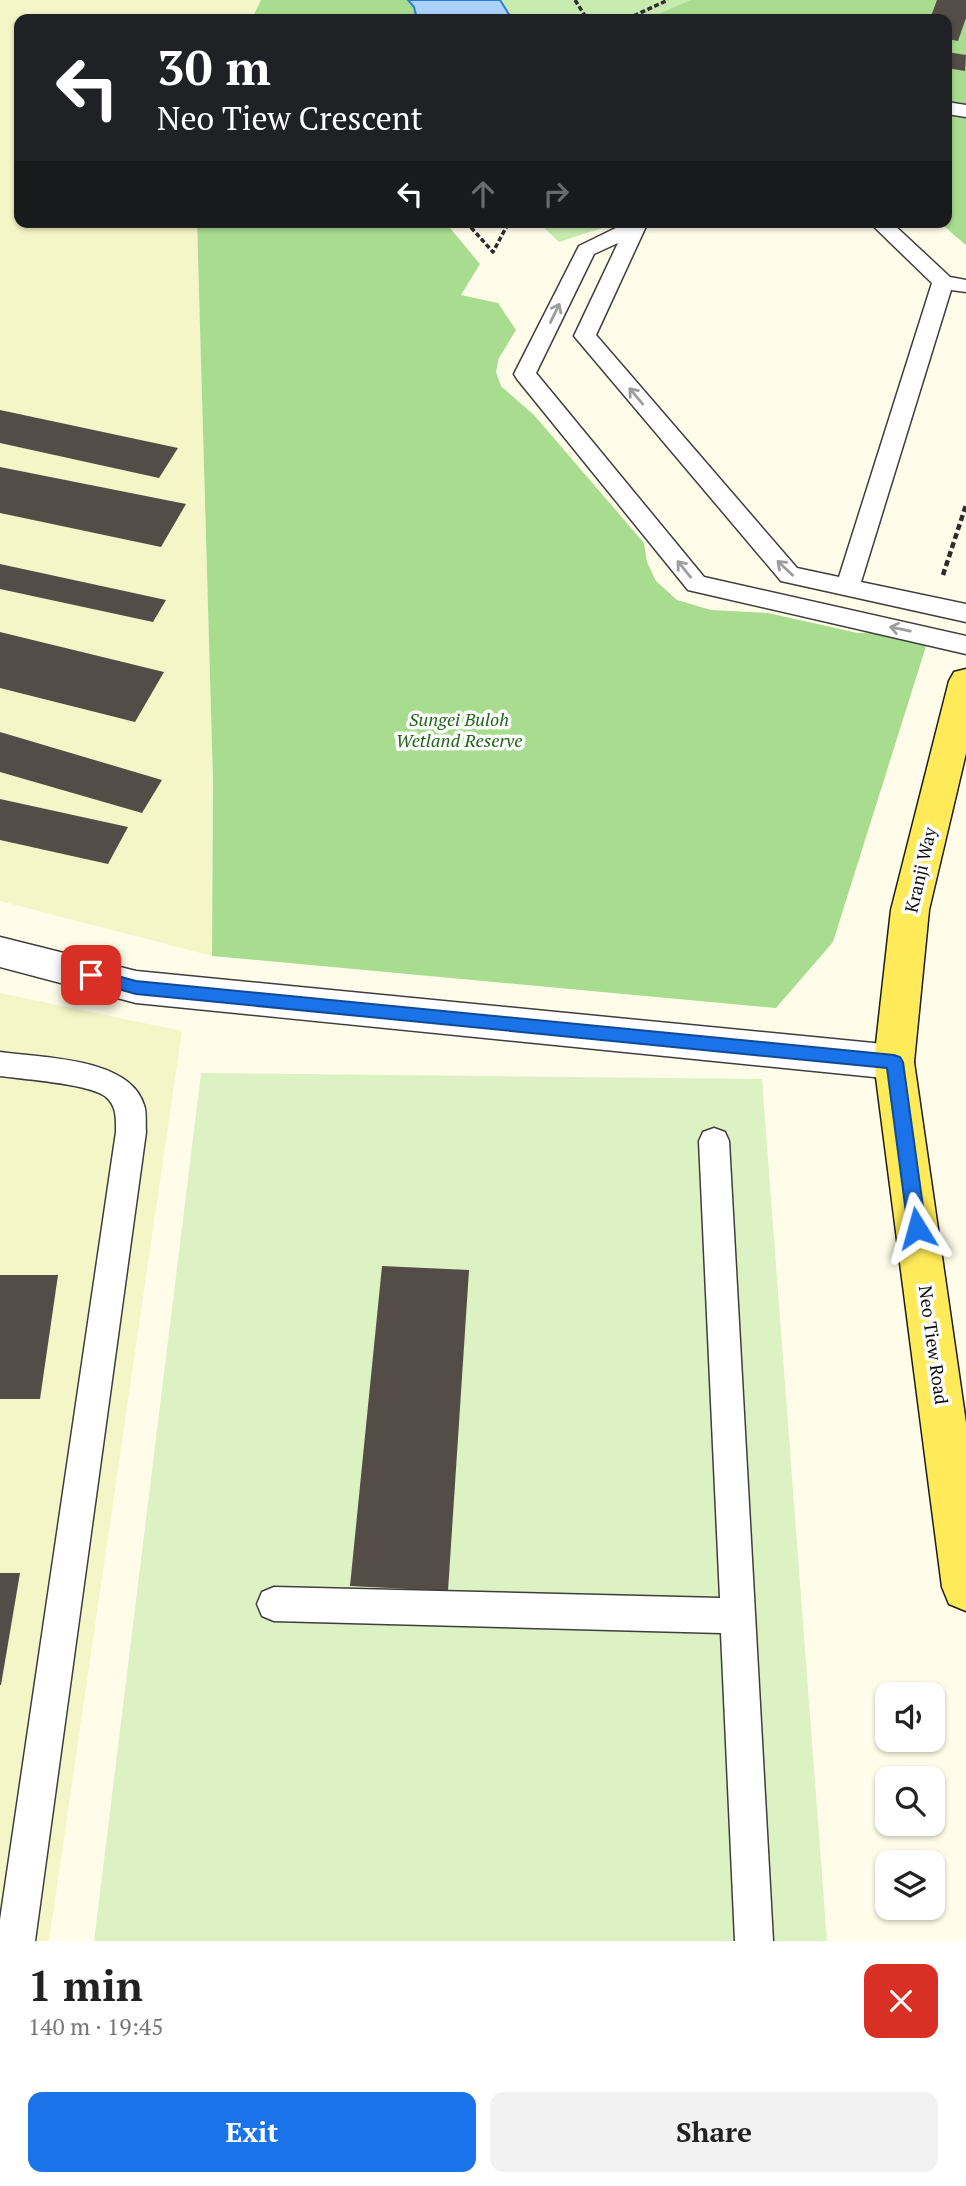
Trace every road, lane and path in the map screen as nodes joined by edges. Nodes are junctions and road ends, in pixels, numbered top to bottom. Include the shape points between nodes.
1 (668, 0) edge
2 (638, 14) edge
3 (471, 228) edge
4 (506, 228) edge
5 (631, 228) edge
6 (636, 228) edge
7 (885, 228) edge
8 (943, 282) junction
9 (966, 286) edge
10 (966, 505) edge
11 (848, 587) junction
12 (933, 606) junction
13 (966, 613) edge
14 (966, 645) edge
15 (966, 681) edge
16 (0, 951) edge
17 (894, 1062) junction
18 (0, 1064) edge
19 (714, 1141) dead end
20 (966, 1587) edge
21 (274, 1604) dead end
22 (738, 1616) junction
23 (16, 1941) edge
24 (754, 1941) edge

1 - 2 path
3 - 4 path via 493,252
14 -> 5 lane via 696,584 525,374 586,250
11 -> 6 lane via 789,575 585,336
7 - 8 lane
8 - 9 lane
8 - 11 lane
10 - 12 path
11 - 12 lane
12 - 13 lane
15 - 17 main road, Kranji Way via 910,910
16 - 17 street via 136,987
17 - 20 main road, Neo Tiew Road
18 - 23 lane via 93,1077 116,1087 130,1106 131,1132
19 - 22 lane
21 - 22 lane
22 - 24 lane

